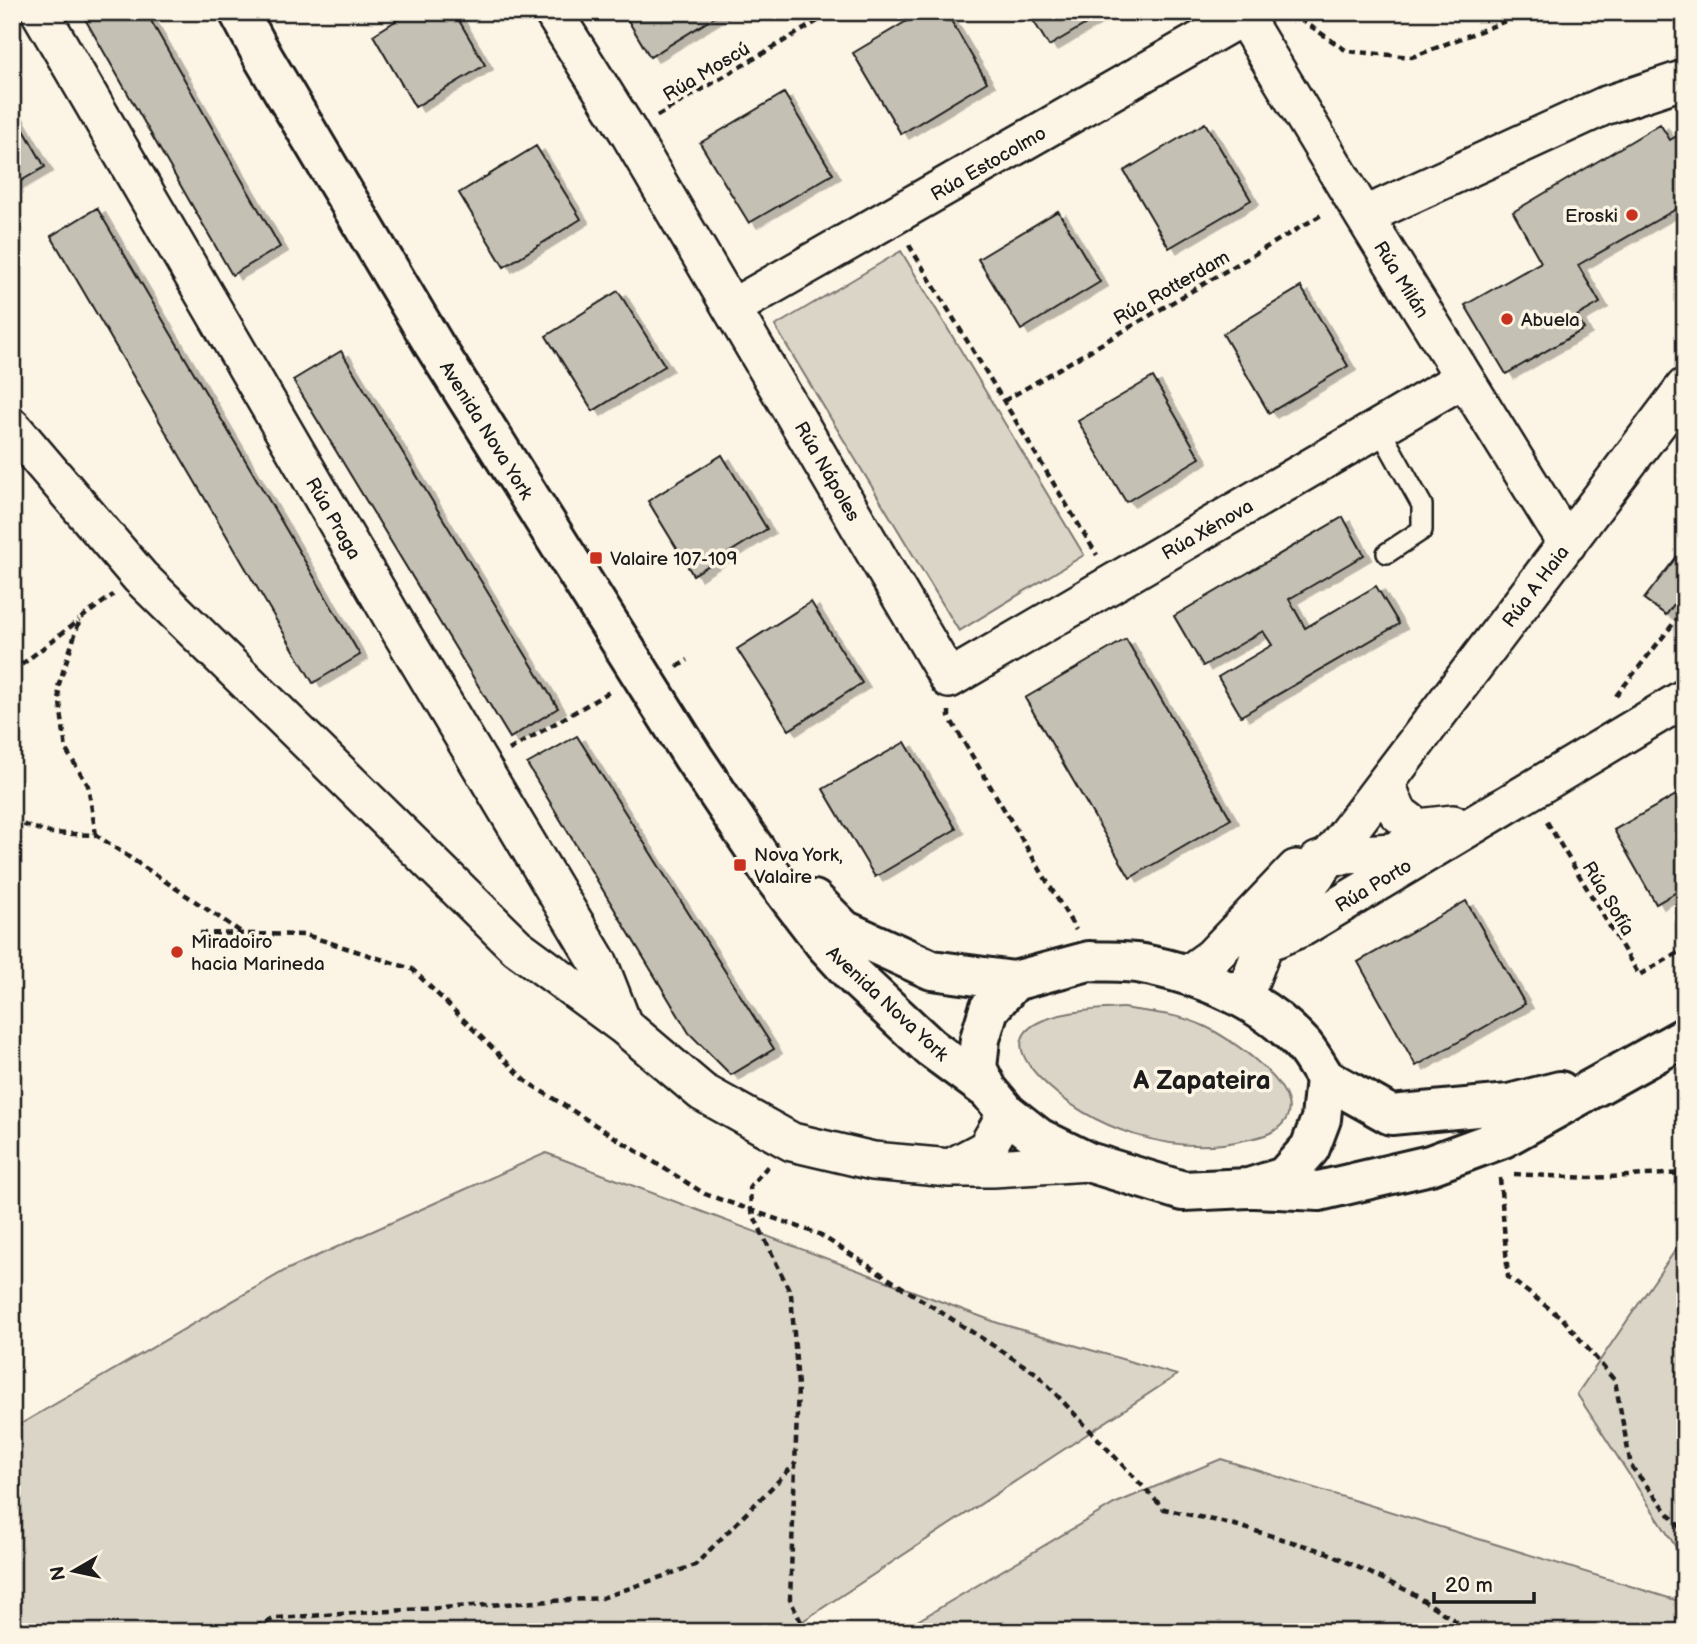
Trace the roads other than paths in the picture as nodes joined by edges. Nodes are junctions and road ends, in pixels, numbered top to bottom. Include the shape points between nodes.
1 (40, 12) edge
2 (239, 12) edge
3 (553, 12) edge
4 (1242, 14) edge
5 (1685, 79) edge
6 (1358, 207) junction
7 (732, 308) junction
8 (1464, 378) junction
9 (1685, 387) edge
10 (12, 427) edge
11 (1379, 428) junction
12 (1567, 544) junction
13 (1387, 553) dead end
14 (949, 679) joint
15 (1685, 698) edge
16 (1385, 784) junction
17 (1478, 821) junction
18 (749, 838) junction
19 (1332, 856) junction
20 (1298, 868) junction
21 (1265, 942) junction
22 (1187, 975) junction
23 (1014, 981) junction
24 (1244, 996) junction
25 (623, 1026) junction
26 (1685, 1037) edge
27 (1325, 1078) junction
28 (1609, 1078) junction
29 (997, 1101) junction
30 (1088, 1162) junction
31 (950, 1168) junction
32 (1249, 1188) junction

1 - 25 street, Rúa Praga via 599,964
2 - 18 street, Avenida Nova York via 434,345 693,757
3 - 7 street, Rúa Nápoles
4 - 6 street, Rúa Milán
4 - 7 street, Rúa Estocolmo
5 - 6 street via 1604,106
6 - 8 street, Rúa Milán
7 - 14 street, Rúa Nápoles
8 - 11 street, Rúa Xénova
8 - 12 street, Rúa Milán
9 - 12 street, Rúa A Haia
10 - 25 street via 140,577 517,947
11 - 13 lane via 1422,505 1422,530
11 - 14 street, Rúa Xénova
12 - 16 street, Rúa A Haia
15 - 17 street, Rúa Porto
16 - 17 street, Rúa Porto via 1398,813 1418,828
16 - 19 street, Rúa A Haia
16 - 20 street, Rúa A Haia
17 - 19 street, Rúa Porto via 1392,852
17 - 21 street, Rúa Porto via 1303,927
18 - 23 street, Avenida Nova York via 844,930 932,970
18 - 29 street, Avenida Nova York via 783,890 856,978 930,1048
19 - 20 street, Rúa A Haia
19 - 21 street, Rúa A Haia
20 - 22 street, Rúa A Haia via 1212,957
21 - 24 street, Rúa A Haia
22 - 23 street via 1140,963 1089,961
22 - 24 street
23 - 29 street via 989,1009 980,1039 977,1068
24 - 27 street via 1304,1047
25 - 31 street via 702,1092 792,1142 873,1161
26 - 28 street
27 - 28 street via 1391,1115 1509,1104
27 - 32 street via 1321,1119 1310,1148 1284,1177
28 - 32 street via 1503,1138 1430,1165 1319,1191
29 - 30 street, Avenida Nova York via 1038,1138
29 - 31 street via 986,1149
30 - 31 street
30 - 32 street, Avenida Nova York via 1183,1191

